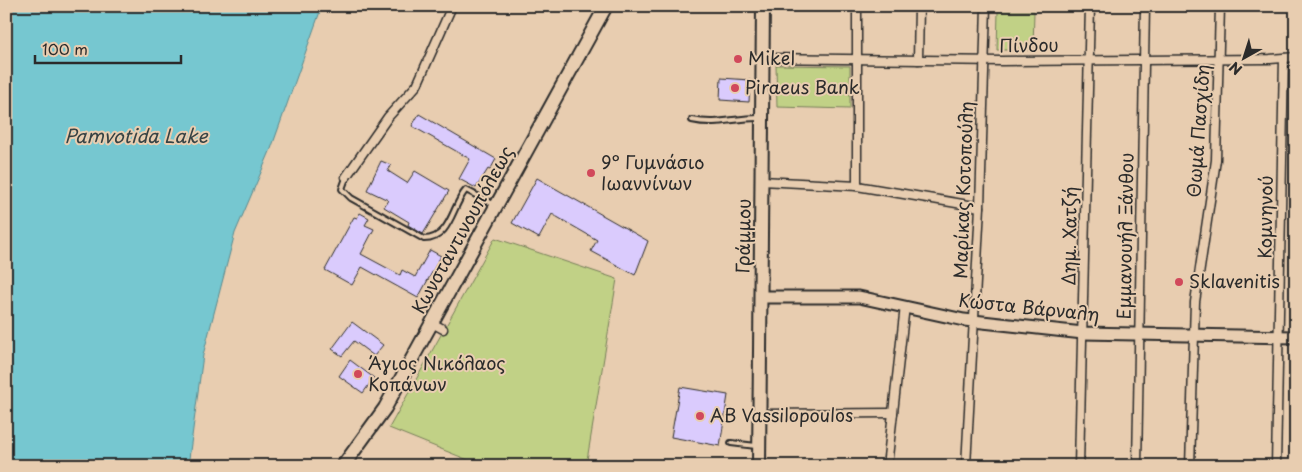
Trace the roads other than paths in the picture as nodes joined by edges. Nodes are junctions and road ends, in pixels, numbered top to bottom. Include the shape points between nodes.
1 (452, 6) edge
2 (606, 6) edge
3 (763, 6) edge
4 (857, 6) edge
5 (919, 6) edge
6 (986, 6) edge
7 (1090, 6) edge
8 (1145, 6) edge
9 (1220, 6) edge
10 (1296, 57) edge
11 (763, 58) junction
12 (857, 58) junction
13 (1284, 58) junction
14 (1144, 59) junction
15 (1219, 59) junction
16 (918, 60) junction
17 (1089, 60) junction
18 (985, 61) junction
19 (763, 118) junction
20 (692, 120) dead end
21 (346, 176) joint
22 (762, 181) junction
23 (857, 186) junction
24 (497, 206) junction
25 (980, 207) junction
26 (761, 297) junction
27 (905, 306) junction
28 (974, 322) junction
29 (1083, 333) junction
30 (1139, 335) junction
31 (1193, 335) junction
32 (1279, 337) junction
33 (1296, 337) edge
34 (893, 413) junction
35 (760, 414) junction
36 (731, 443) dead end
37 (760, 447) junction
38 (343, 466) edge
39 (759, 466) edge
40 (887, 466) edge
41 (966, 466) edge
42 (1079, 466) edge
43 (1137, 466) edge
44 (1190, 466) edge
45 (1276, 466) edge

1 - 21 street via 417,85 388,117
2 - 24 main road, Κωνσταντινουπόλεως
3 - 11 main road, Γράμμου
4 - 12 street
5 - 16 street
6 - 18 street, Μαρίκας Κοτοπούλη
7 - 17 street, Δημ. Χατζή
8 - 14 street, Εμμανουήλ Ξάνθου
9 - 15 street, Θωμά Πασχίδη
10 - 13 street, Πίνδου
11 - 12 street, Πίνδου
11 - 19 main road, Γράμμου
12 - 16 street, Πίνδου
12 - 23 street
13 - 15 street, Πίνδου
13 - 32 street, Κομνηνού
14 - 15 street, Πίνδου
14 - 17 street, Πίνδου
14 - 30 street, Εμμανουήλ Ξάνθου
15 - 31 street, Θωμά Πασχίδη via 1216,160 1195,294
16 - 18 street, Πίνδου
17 - 18 street, Πίνδου
17 - 29 street, Δημ. Χατζή
18 - 25 street, Μαρίκας Κοτοπούλη
19 - 20 lane via 742,118 718,124
19 - 22 main road, Γράμμου
21 - 24 lane via 342,189 351,198 424,239 434,238 444,230 466,190
22 - 23 street
22 - 26 main road, Γράμμου
23 - 25 street
24 - 38 main road, Κωνσταντινουπόλεως via 438,326
25 - 28 street, Μαρίκας Κοτοπούλη
26 - 27 street, Κώστα Βάρναλη via 838,296
26 - 35 main road, Γράμμου
27 - 28 street, Κώστα Βάρναλη
27 - 34 street
28 - 29 street, Κώστα Βάρναλη
28 - 41 street, Μαρίκας Κοτοπούλη
29 - 30 street, Κώστα Βάρναλη
29 - 42 street, Δημ. Χατζή
30 - 31 street, Κώστα Βάρναλη
30 - 43 street, Εμμανουήλ Ξάνθου
31 - 32 street, Κώστα Βάρναλη
31 - 44 street, Θωμά Πασχίδη
32 - 33 street, Κώστα Βάρναλη
32 - 45 street, Κομνηνού
34 - 35 street
34 - 40 street
35 - 37 main road, Γράμμου
36 - 37 lane
37 - 39 main road, Γράμμου

